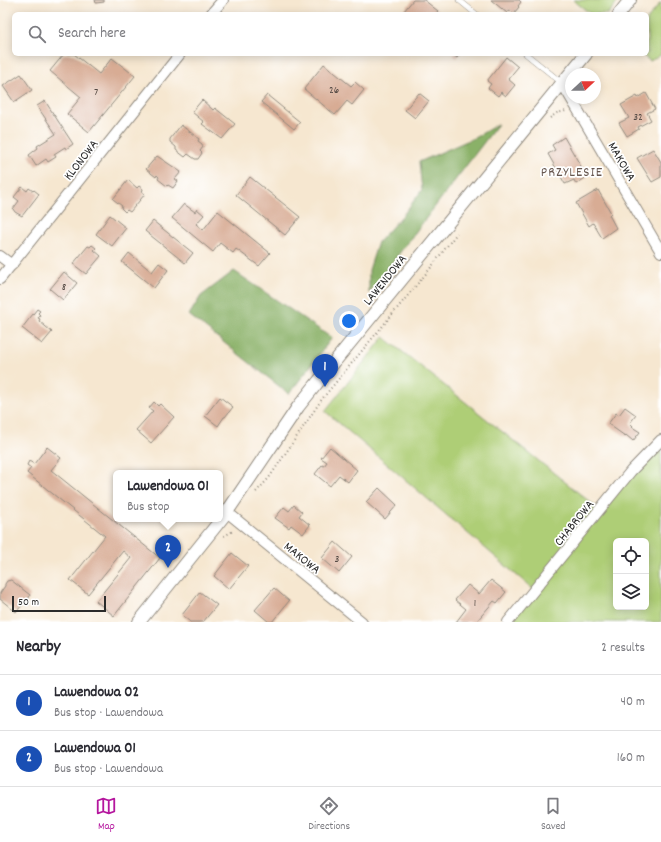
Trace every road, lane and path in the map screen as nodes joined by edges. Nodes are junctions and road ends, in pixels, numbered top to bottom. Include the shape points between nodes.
1 (223, 0) edge
2 (459, 0) edge
3 (630, 0) edge
4 (214, 12) edge
5 (474, 12) edge
6 (621, 12) edge
7 (178, 56) edge
8 (528, 56) edge
9 (584, 56) edge
10 (562, 83) junction
11 (575, 106) junction
12 (547, 121) dead end
13 (457, 233) dead end
14 (661, 252) edge
15 (0, 256) edge
16 (12, 265) junction
17 (0, 279) edge
18 (661, 440) edge
19 (254, 495) dead end
20 (227, 512) junction
21 (223, 517) edge
22 (219, 522) edge
23 (240, 522) junction
24 (222, 537) dead end
25 (138, 622) edge
26 (362, 622) edge
27 (508, 622) edge

1 - 4 street
2 - 5 lane
3 - 6 street
7 - 16 street, KLONOWA
8 - 10 lane
9 - 10 street, LAWENDOWA
10 - 11 street, MAKOWA
10 - 20 street, LAWENDOWA via 298,407
11 - 12 path via 557,113
11 - 14 street, MAKOWA
13 - 19 path via 322,399 269,478
15 - 16 street
16 - 17 street, KLONOWA
18 - 27 street, CHABROWA via 631,471
20 - 21 street, LAWENDOWA
20 - 23 street, MAKOWA
22 - 25 street, LAWENDOWA
23 - 24 path via 233,532
23 - 26 street, MAKOWA

